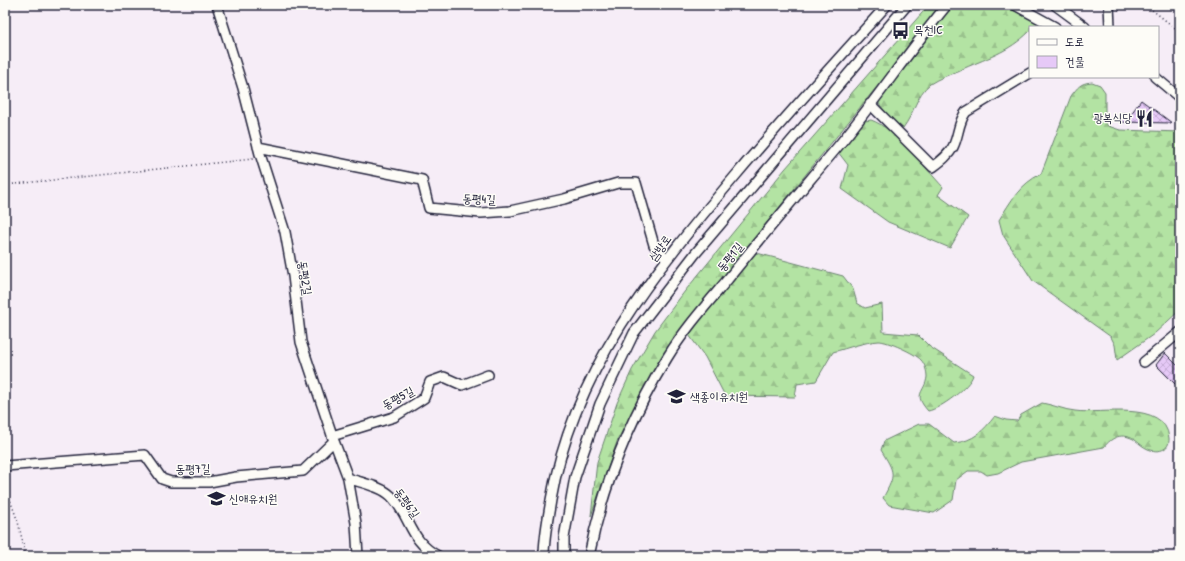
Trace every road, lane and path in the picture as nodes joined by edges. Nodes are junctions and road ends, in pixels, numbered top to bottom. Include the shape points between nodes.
1 (217, 5) edge
2 (887, 5) edge
3 (906, 5) edge
4 (947, 5) edge
5 (1016, 5) edge
6 (1055, 5) edge
7 (1108, 5) edge
8 (1146, 5) edge
9 (1053, 26) edge
10 (1084, 26) edge
11 (1110, 26) edge
12 (1180, 32) edge
13 (1029, 74) edge
14 (1156, 78) edge
15 (1180, 98) edge
16 (870, 104) junction
17 (258, 147) junction
18 (261, 159) junction
19 (5, 185) edge
20 (667, 259) junction
21 (1180, 332) edge
22 (1144, 362) dead end
23 (488, 375) dead end
24 (333, 439) junction
25 (5, 466) edge
26 (348, 478) junction
27 (5, 486) edge
28 (26, 556) edge
29 (358, 556) edge
30 (438, 556) edge
31 (544, 556) edge
32 (564, 556) edge
33 (589, 556) edge

1 - 17 street, 동평2길
2 - 20 street, 삼방로 via 772,133
3 - 32 street via 695,254 634,334 600,404 575,477 564,538
4 - 16 street, 동평1길
5 - 9 street
6 - 10 street
7 - 11 street
8 - 12 path
13 - 16 street via 966,112 960,120 953,147 946,157 933,167
14 - 15 street
16 - 33 street, 동평1길 via 667,357 627,432 612,467 595,522
17 - 18 street, 동평2길
17 - 20 street, 동평4길 via 422,180 429,208 481,213 510,211 618,183 636,183 654,245
18 - 19 path
18 - 24 street, 동평2길 via 285,232 301,342
20 - 31 street, 삼방로 via 622,322 581,398 556,471 544,541
21 - 22 street
23 - 24 street, 동평5길 via 462,385 444,377 430,382 424,398 394,417
24 - 25 street, 동평7길 via 303,471 209,482 171,482 162,479 145,455
24 - 26 street, 동평2길
26 - 29 street, 동평2길 via 356,523
26 - 30 street, 동평6길 via 390,496 418,542
27 - 28 path via 18,522

